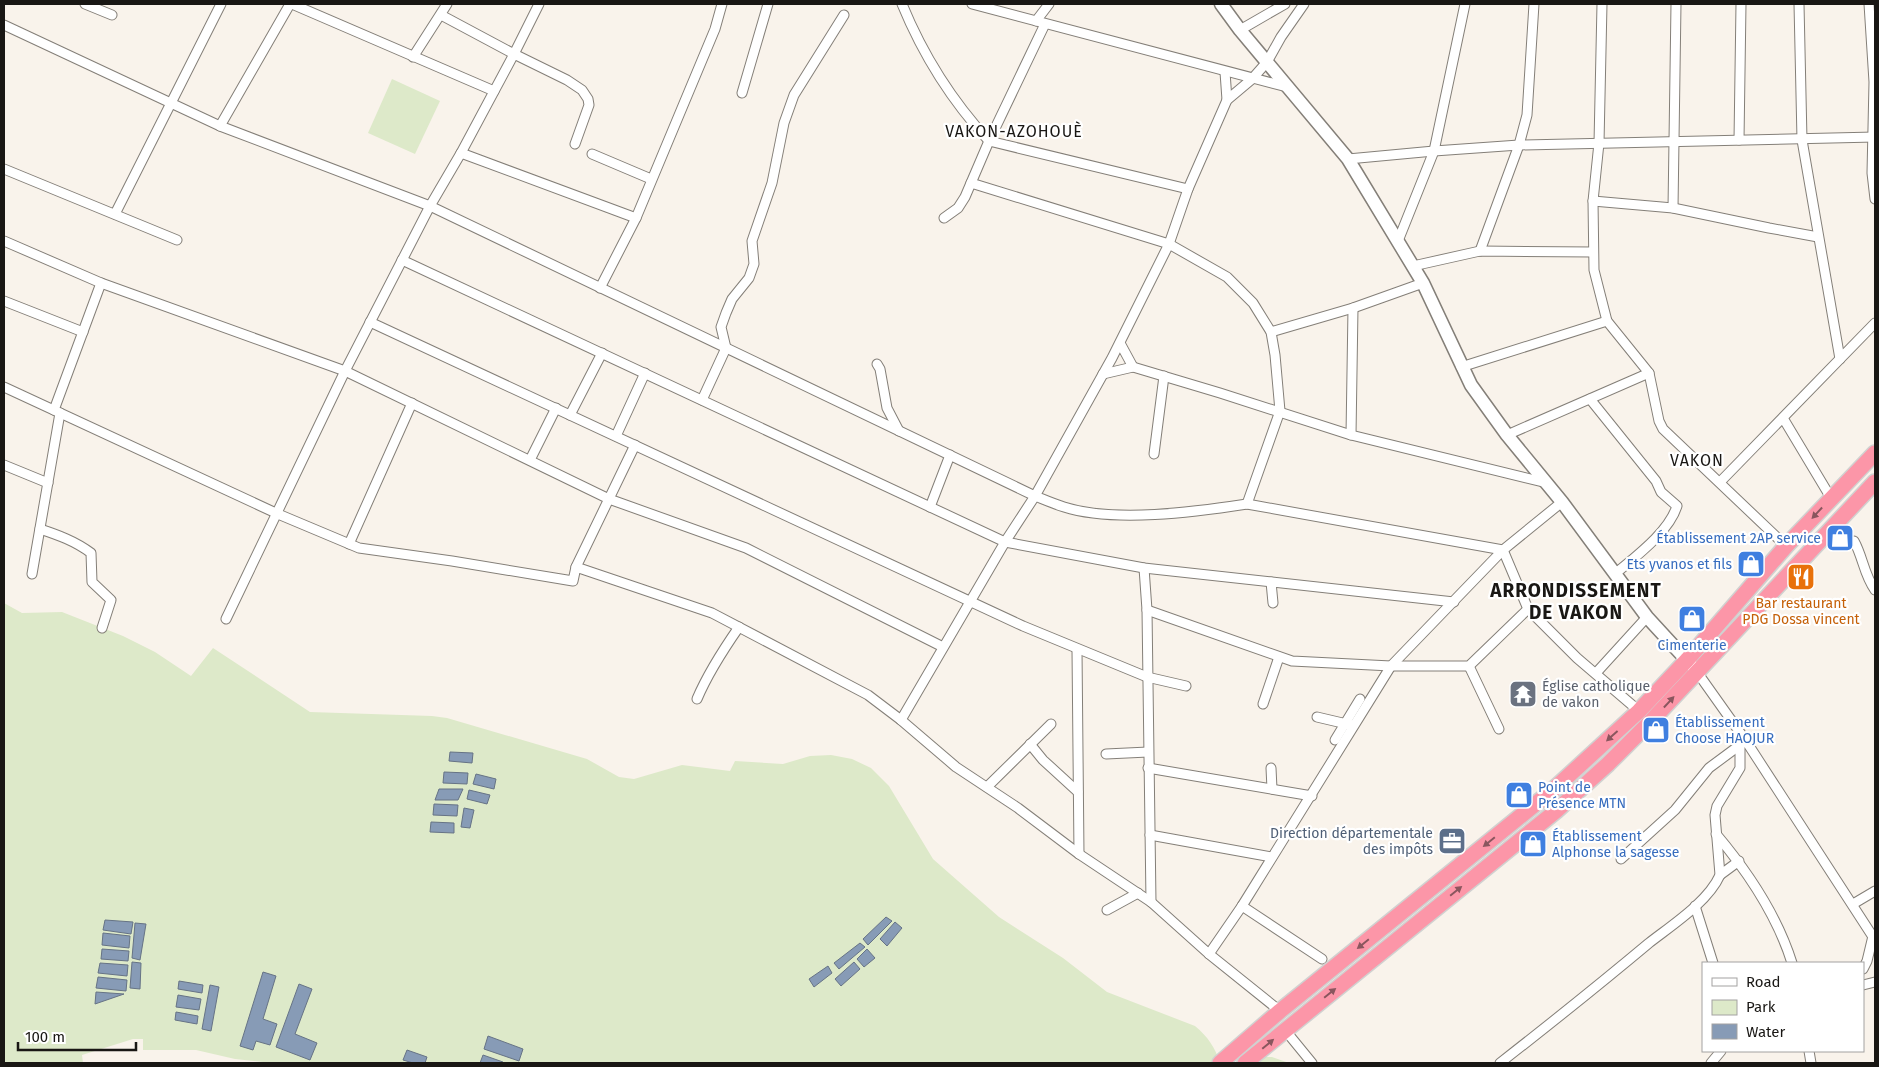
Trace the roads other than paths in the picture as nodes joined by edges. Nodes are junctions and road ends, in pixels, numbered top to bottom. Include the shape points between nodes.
1 (85, 4) edge
2 (221, 4) edge
3 (291, 4) edge
4 (447, 4) edge
5 (539, 4) edge
6 (722, 4) edge
7 (768, 4) edge
8 (902, 4) edge
9 (972, 4) edge
10 (1049, 4) edge
11 (1221, 4) edge
12 (1285, 4) edge
13 (1304, 4) edge
14 (1465, 4) edge
15 (1534, 4) edge
16 (1602, 4) edge
17 (1676, 4) edge
18 (1741, 4) edge
19 (1799, 4) edge
20 (1869, 4) edge
21 (112, 14) dead end
22 (441, 15) junction
23 (844, 15) dead end
24 (1041, 22) junction
25 (4, 25) edge
26 (1240, 30) junction
27 (514, 54) junction
28 (413, 57) junction
29 (1267, 62) junction
30 (1225, 72) junction
31 (1252, 79) junction
32 (1874, 82) edge
33 (1287, 88) junction
34 (494, 91) junction
35 (742, 94) dead end
36 (1227, 100) junction
37 (171, 104) junction
38 (220, 126) junction
39 (1874, 137) edge
40 (1739, 140) junction
41 (1802, 140) junction
42 (989, 141) junction
43 (1675, 142) junction
44 (1599, 143) junction
45 (575, 144) dead end
46 (1519, 145) junction
47 (1434, 151) junction
48 (461, 152) junction
49 (592, 154) dead end
50 (1348, 159) junction
51 (4, 169) edge
52 (651, 179) junction
53 (972, 182) junction
54 (1188, 190) junction
55 (1875, 199) edge
56 (1593, 201) junction
57 (430, 206) junction
58 (1673, 208) junction
59 (115, 214) junction
60 (636, 218) junction
61 (944, 218) dead end
62 (1818, 237) junction
63 (177, 240) dead end
64 (4, 241) edge
65 (1398, 241) junction
66 (1169, 244) junction
67 (1480, 251) junction
68 (1593, 252) junction
69 (402, 260) junction
70 (1413, 266) junction
71 (101, 283) junction
72 (1423, 283) junction
73 (600, 288) junction
74 (4, 301) edge
75 (1353, 308) junction
76 (1607, 321) junction
77 (370, 322) junction
78 (1875, 323) edge
79 (83, 332) junction
80 (1271, 332) junction
81 (1120, 343) junction
82 (726, 348) junction
83 (602, 353) junction
84 (1840, 360) junction
85 (877, 364) dead end
86 (1461, 367) junction
87 (1133, 368) junction
88 (345, 371) junction
89 (1649, 372) junction
90 (645, 373) junction
91 (1103, 374) junction
92 (1164, 376) junction
93 (4, 387) edge
94 (1590, 399) junction
95 (702, 400) junction
96 (412, 403) junction
97 (556, 408) junction
98 (1280, 411) junction
99 (57, 412) junction
100 (570, 415) junction
101 (1783, 418) junction
102 (899, 431) junction
103 (1351, 435) junction
104 (1507, 435) junction
105 (616, 436) junction
106 (635, 445) junction
107 (1875, 453) edge
108 (1154, 454) dead end
109 (950, 455) junction
110 (530, 460) junction
111 (4, 465) edge
112 (1720, 482) junction
113 (1875, 482) edge
114 (48, 483) junction
115 (1548, 483) junction
116 (1035, 496) junction
117 (1832, 498) junction
118 (609, 499) junction
119 (1562, 502) junction
120 (1247, 504) junction
121 (930, 507) junction
122 (278, 514) junction
123 (40, 529) junction
124 (1854, 541) dead end
125 (1005, 542) junction
126 (349, 544) junction
127 (1786, 546) junction
128 (1503, 550) junction
129 (576, 567) junction
130 (1144, 568) junction
131 (32, 574) dead end
132 (1615, 574) junction
133 (1271, 582) junction
134 (1875, 590) edge
135 (970, 602) junction
136 (1454, 602) junction
137 (1272, 603) dead end
138 (1528, 608) junction
139 (1147, 610) junction
140 (1646, 617) junction
141 (226, 619) dead end
142 (740, 627) junction
143 (102, 628) dead end
144 (943, 647) junction
145 (1077, 650) junction
146 (1279, 656) junction
147 (1392, 666) junction
148 (1469, 666) junction
149 (1692, 666) junction
150 (1596, 673) junction
151 (1147, 677) junction
152 (1186, 686) dead end
153 (697, 699) dead end
154 (1360, 699) dead end
155 (1262, 704) dead end
156 (1639, 711) junction
157 (1317, 717) dead end
158 (901, 720) junction
159 (1051, 724) dead end
160 (1350, 724) junction
161 (1499, 729) dead end
162 (1336, 740) dead end
163 (1743, 743) junction
164 (1030, 744) junction
165 (1148, 752) junction
166 (1106, 754) dead end
167 (1148, 768) junction
168 (1270, 768) dead end
169 (987, 788) junction
170 (1272, 789) junction
171 (1078, 792) junction
172 (1312, 796) junction
173 (1716, 834) junction
174 (1150, 835) junction
175 (1079, 854) junction
176 (1272, 857) junction
177 (1620, 859) dead end
178 (1739, 861) junction
179 (1720, 875) junction
180 (1875, 891) edge
181 (1138, 893) junction
182 (1151, 902) junction
183 (1853, 904) junction
184 (1242, 906) junction
185 (1695, 906) junction
186 (1107, 910) dead end
187 (1874, 938) edge
188 (1209, 954) junction
189 (1322, 959) dead end
190 (1713, 962) edge
191 (1792, 962) edge
192 (1864, 967) edge
193 (1280, 1011) junction
194 (1285, 1030) junction
195 (1720, 1052) edge
196 (1220, 1063) edge
197 (1244, 1063) edge
198 (1312, 1063) edge
199 (1500, 1063) edge
200 (1711, 1063) edge

1 - 21 street
2 - 37 street
3 - 28 street
3 - 38 street
4 - 22 street
5 - 27 street
6 - 52 street via 716,29
7 - 35 street
8 - 42 street via 916,38 946,89
9 - 24 street
10 - 24 street
11 - 26 main road
12 - 26 street
13 - 29 street
14 - 47 street
15 - 46 street via 1527,115
16 - 44 street
17 - 43 street
18 - 40 street
19 - 41 street
20 - 32 street
22 - 27 street
22 - 28 street
23 - 82 street via 794,95 784,123 772,183 752,240 754,264 749,278 732,300 721,327
24 - 30 street
24 - 42 street
25 - 37 street
26 - 29 main road
27 - 34 street
27 - 45 street via 582,90 589,105
28 - 34 street
29 - 31 street
29 - 33 main road
30 - 31 street
30 - 36 street
31 - 33 street
31 - 36 street
32 - 39 street
33 - 50 main road
34 - 48 street
36 - 54 street
37 - 38 street
37 - 59 street
38 - 57 street
39 - 41 street
39 - 55 street via 1872,173
40 - 41 street
40 - 43 street
41 - 62 street
42 - 53 street
42 - 54 street
43 - 44 street
43 - 58 street
44 - 46 street
44 - 56 street
46 - 47 street
46 - 67 street
47 - 50 street
47 - 65 street
48 - 57 street
48 - 60 street
49 - 52 street
50 - 65 main road
51 - 59 street
52 - 60 street
53 - 61 street via 958,208
53 - 66 street
54 - 66 street
56 - 58 street
56 - 68 street
57 - 69 street
57 - 73 street
58 - 62 street
59 - 63 street
60 - 73 street
62 - 84 street
64 - 71 street
65 - 70 main road
66 - 80 street via 1227,277 1254,302
66 - 81 street
67 - 68 street
67 - 70 street
68 - 76 street via 1594,270
69 - 77 street
69 - 83 street
70 - 72 main road
71 - 79 street
71 - 88 street
72 - 75 street
72 - 86 main road
73 - 82 street
74 - 79 street
75 - 80 street
75 - 103 street
76 - 86 street
76 - 89 street
77 - 88 street
77 - 97 street
78 - 84 street
79 - 99 street
80 - 98 street
81 - 87 street
81 - 91 street
82 - 95 street
82 - 102 street
83 - 90 street
83 - 100 street
84 - 101 street
85 - 102 street via 887,408
86 - 104 main road
87 - 91 street
87 - 92 street
88 - 96 street
88 - 122 street
89 - 94 street
89 - 112 street via 1659,421 1664,429
90 - 95 street
90 - 105 street
91 - 116 street
92 - 98 street
92 - 108 street
93 - 99 street
94 - 104 street
94 - 132 street via 1656,481 1661,492 1677,506 1652,542
95 - 121 street
96 - 110 street
96 - 126 street
97 - 100 street
97 - 110 street
98 - 103 street
98 - 120 street
99 - 114 street
99 - 122 street
100 - 105 street
101 - 112 street
101 - 117 street
102 - 109 street
103 - 115 street
104 - 115 main road
105 - 106 street
106 - 118 street
106 - 135 street
107 - 117 highway
109 - 116 street
109 - 121 street
110 - 118 street
111 - 114 street
112 - 127 street
113 - 149 highway
114 - 123 street
115 - 119 main road
116 - 120 street via 1065,507 1106,513 1160,513
116 - 125 street
117 -> 127 highway
118 - 129 street
118 - 144 street via 746,548
119 - 128 street
119 - 132 main road
120 - 128 street
121 - 125 street
122 - 126 street
122 - 141 street
123 - 131 street
123 - 143 street via 81,545 91,553 92,582 111,600
124 - 134 street
125 - 130 street
125 - 135 street
126 - 129 street via 573,581
127 - 149 highway
128 - 136 street
128 - 138 street
129 - 142 street via 712,613
130 - 133 street
130 - 139 street
132 - 140 main road
133 - 136 street
133 - 137 street
135 - 144 street
135 - 145 street
136 - 147 street
138 - 148 street
138 - 150 street
139 - 146 street
139 - 151 street
140 - 149 main road
140 - 150 street
142 - 153 street via 719,656
142 - 158 street via 868,695
144 - 158 street
145 - 151 street
145 - 171 street
146 - 147 street via 1292,661
146 - 155 street
147 - 148 street
147 - 160 street
148 - 161 street
149 - 156 highway
149 - 163 street
194 -> 149 highway via 1575,794 1631,741
150 - 156 street
151 - 152 street
151 - 165 street
154 - 160 street
156 -> 193 highway via 1554,789
157 - 160 street
158 - 169 street via 956,768
159 - 164 street
160 - 162 street
160 - 172 street
163 - 173 street via 1740,768 1717,806
163 - 177 street via 1710,768 1675,810
163 - 183 street
164 - 169 street
164 - 171 street
165 - 166 street
165 - 167 street
167 - 170 street
167 - 174 street
168 - 170 street
169 - 175 street
170 - 172 street
171 - 175 street
172 - 176 street
173 - 178 street
173 - 179 street
174 - 176 street
174 - 182 street
175 - 181 street
176 - 184 street
178 - 179 street
178 - 191 street via 1761,894
179 - 185 street via 1716,884
180 - 183 street
181 - 182 street
181 - 186 street
182 - 188 street
183 - 187 street
184 - 188 street
184 - 189 street
185 - 190 street
185 - 199 street
187 - 192 street
188 - 193 street
193 - 196 highway
197 -> 194 highway
194 - 198 street
195 - 200 street

